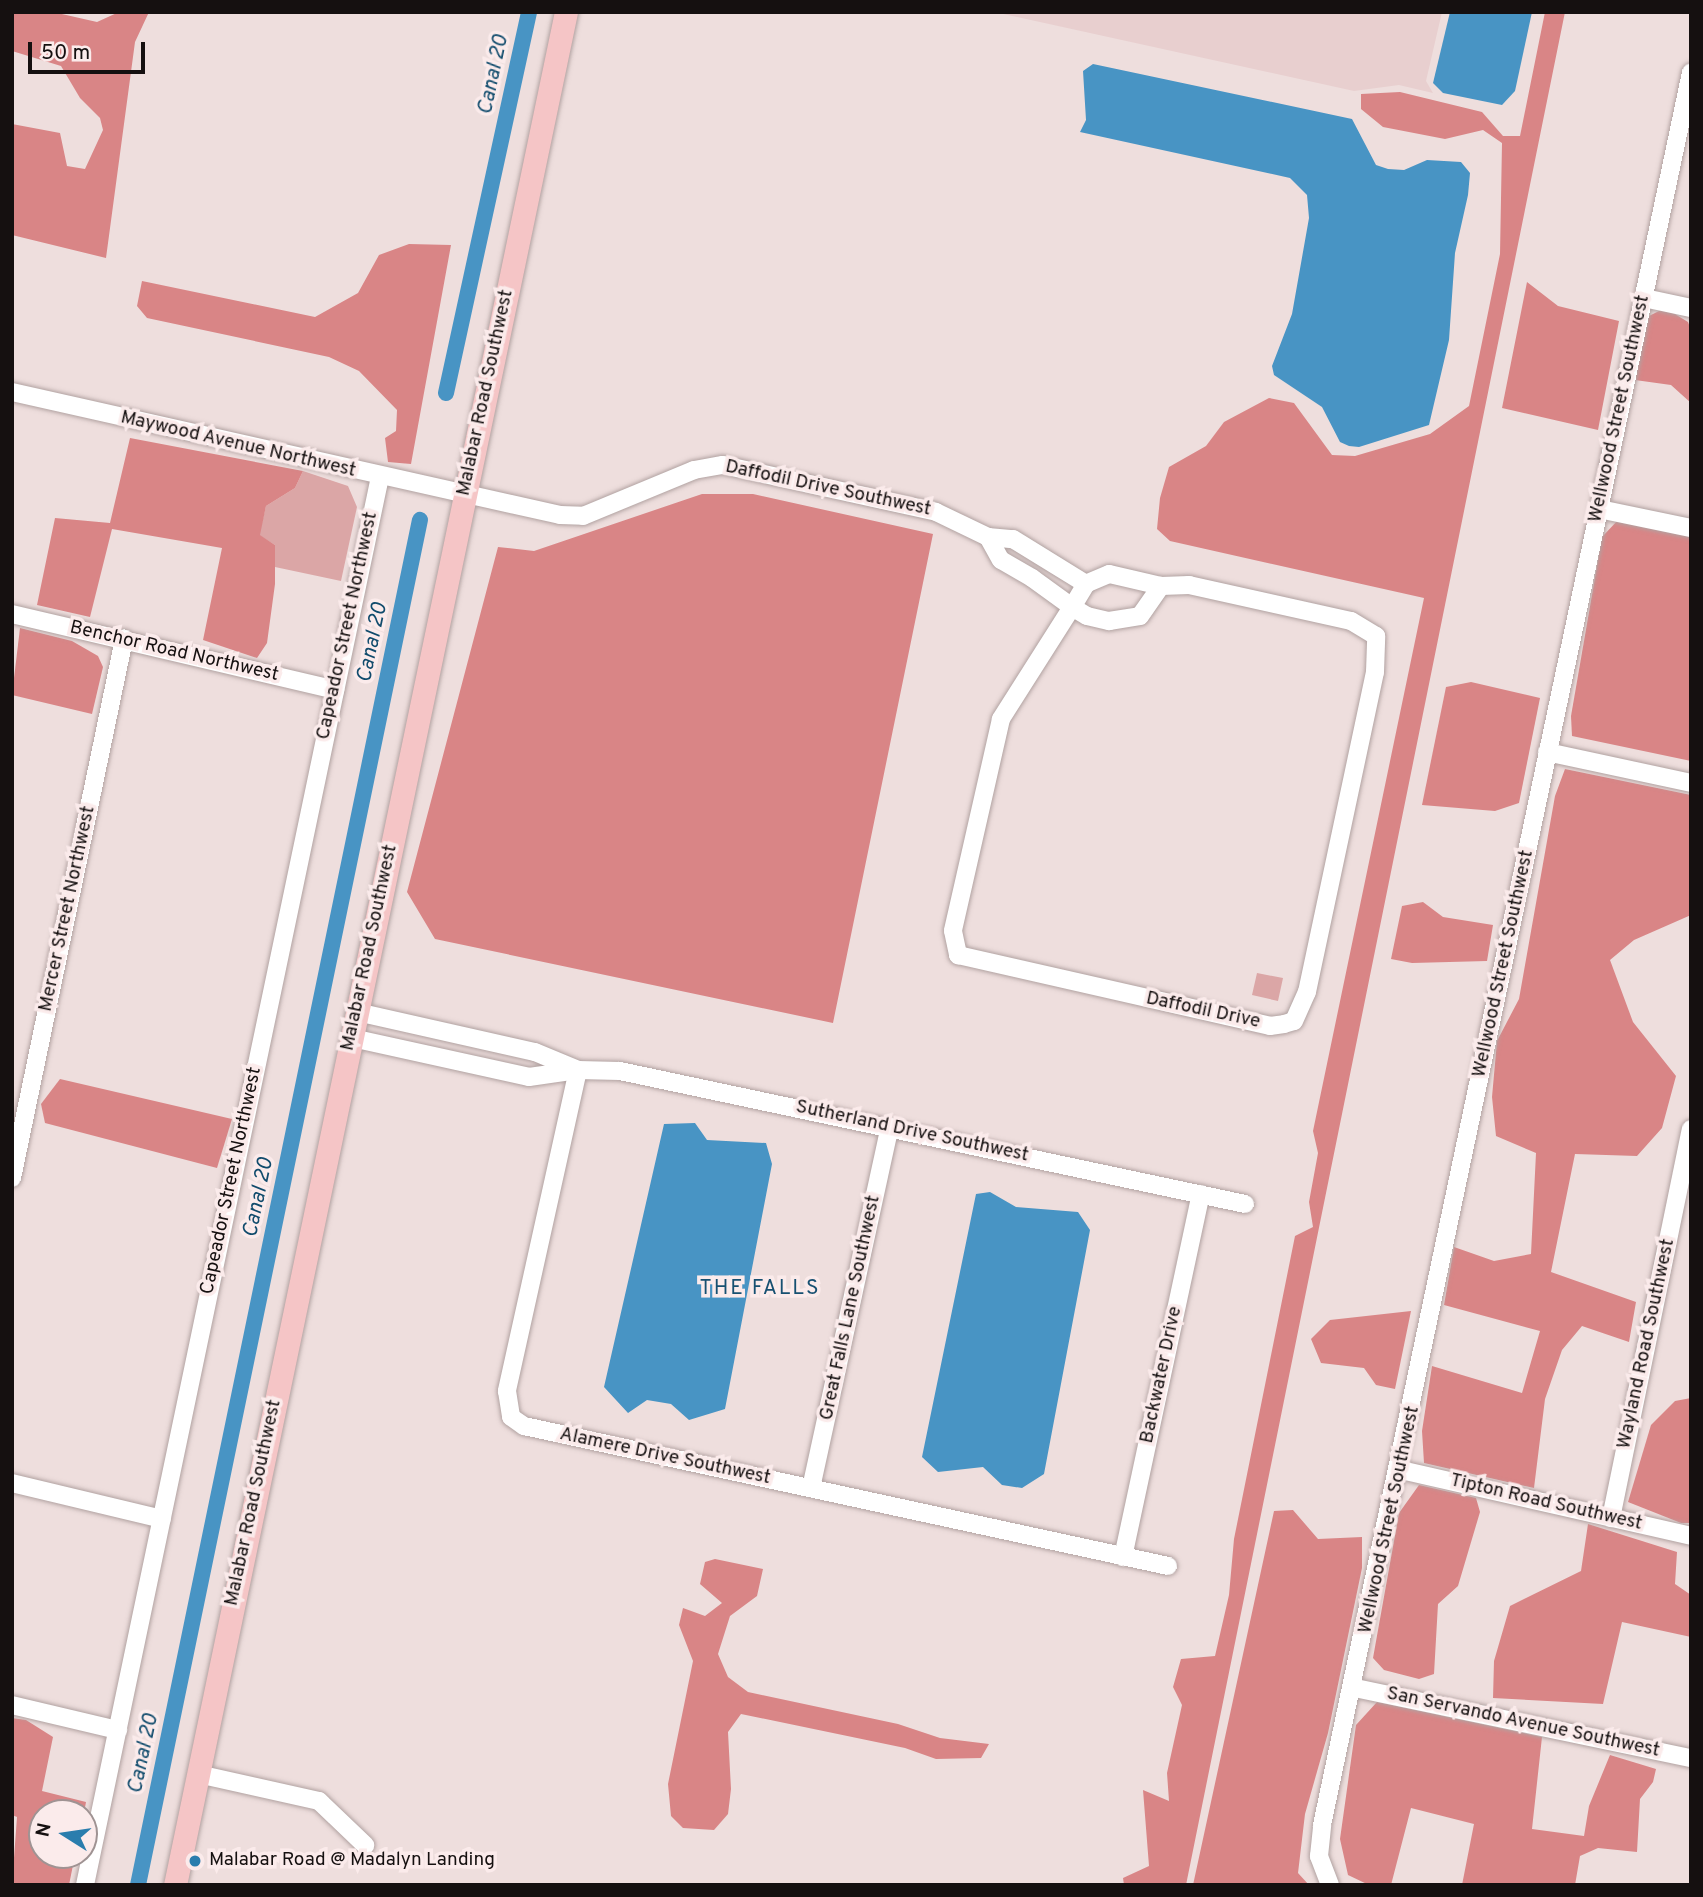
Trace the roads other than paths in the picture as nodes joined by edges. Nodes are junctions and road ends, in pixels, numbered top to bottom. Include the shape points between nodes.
1 (566, 12) edge
2 (1690, 79) edge
3 (1644, 298) junction
4 (1691, 308) edge
5 (12, 392) edge
6 (380, 477) junction
7 (465, 493) junction
8 (1599, 509) junction
9 (1691, 528) edge
10 (988, 537) junction
11 (1086, 584) junction
12 (1161, 586) junction
13 (1072, 607) junction
14 (12, 614) edge
15 (124, 639) junction
16 (335, 690) junction
17 (1547, 752) junction
18 (1691, 783) edge
19 (357, 1012) junction
20 (352, 1038) junction
21 (578, 1070) junction
22 (890, 1127) junction
23 (1691, 1129) edge
24 (12, 1178) edge
25 (1201, 1194) junction
26 (1245, 1204) dead end
27 (1401, 1470) junction
28 (12, 1483) edge
29 (811, 1488) junction
30 (1611, 1518) junction
31 (162, 1519) junction
32 (1691, 1536) edge
33 (1123, 1557) junction
34 (1168, 1566) dead end
35 (1355, 1688) junction
36 (12, 1705) edge
37 (118, 1730) junction
38 (1691, 1758) edge
39 (198, 1774) junction
40 (365, 1845) dead end
41 (85, 1885) edge
42 (175, 1885) edge
43 (1330, 1885) edge

1 - 7 main road, Malabar Road Southwest
2 - 3 street, Wellwood Street Southwest
3 - 4 street
3 - 8 street, Wellwood Street Southwest
5 - 6 street, Maywood Avenue Northwest
6 - 7 street, Maywood Avenue Northwest
6 - 16 street, Capeador Street Northwest
7 - 10 street, Daffodil Drive Southwest via 583,516 694,470 723,466 936,512
7 - 19 main road, Malabar Road Southwest
8 - 9 street
8 - 17 street, Wellwood Street Southwest
10 - 11 street, Daffodil Drive Southwest via 1013,539
10 - 13 street, Daffodil Drive Southwest via 1001,560
11 - 12 street, Daffodil Drive via 1108,574
11 - 13 street, Daffodil Drive
12 - 13 street via 1140,616 1124,620 1087,616
12 - 13 street, Daffodil Drive via 1189,585 1351,621 1376,636 1376,672 1307,992 1294,1021 1284,1024 1270,1026 958,955 953,945 1001,719
14 - 15 street, Benchor Road Northwest
15 - 16 street, Benchor Road Northwest
15 - 24 street, Mercer Street Northwest
16 - 31 street, Capeador Street Northwest
17 - 18 street
17 - 27 street, Wellwood Street Southwest
19 - 20 main road, Malabar Road Southwest
19 - 21 street, Sutherland Drive Southwest via 536,1052
20 - 21 street, Sutherland Drive Southwest via 529,1077
20 - 39 main road, Malabar Road Southwest
21 - 22 street, Sutherland Drive Southwest via 620,1071
21 - 29 street, Alamere Drive Southwest via 507,1391 512,1417 524,1426
22 - 25 street, Sutherland Drive Southwest
22 - 29 street, Great Falls Lane Southwest
23 - 30 street, Wayland Road Southwest
25 - 26 street, Sutherland Drive Southwest
25 - 33 street, Backwater Drive
27 - 30 street, Tipton Road Southwest
27 - 35 street, Wellwood Street Southwest
28 - 31 street
29 - 33 street, Alamere Drive Southwest
30 - 32 street, Tipton Road Southwest
31 - 37 street, Capeador Street Northwest
33 - 34 street, Alamere Drive Southwest
35 - 38 street, San Servando Avenue Southwest
35 - 43 street, Wellwood Street Southwest via 1319,1856
36 - 37 street
37 - 41 street, Capeador Street Northwest
39 - 40 street via 319,1801
39 - 42 main road, Malabar Road Southwest

